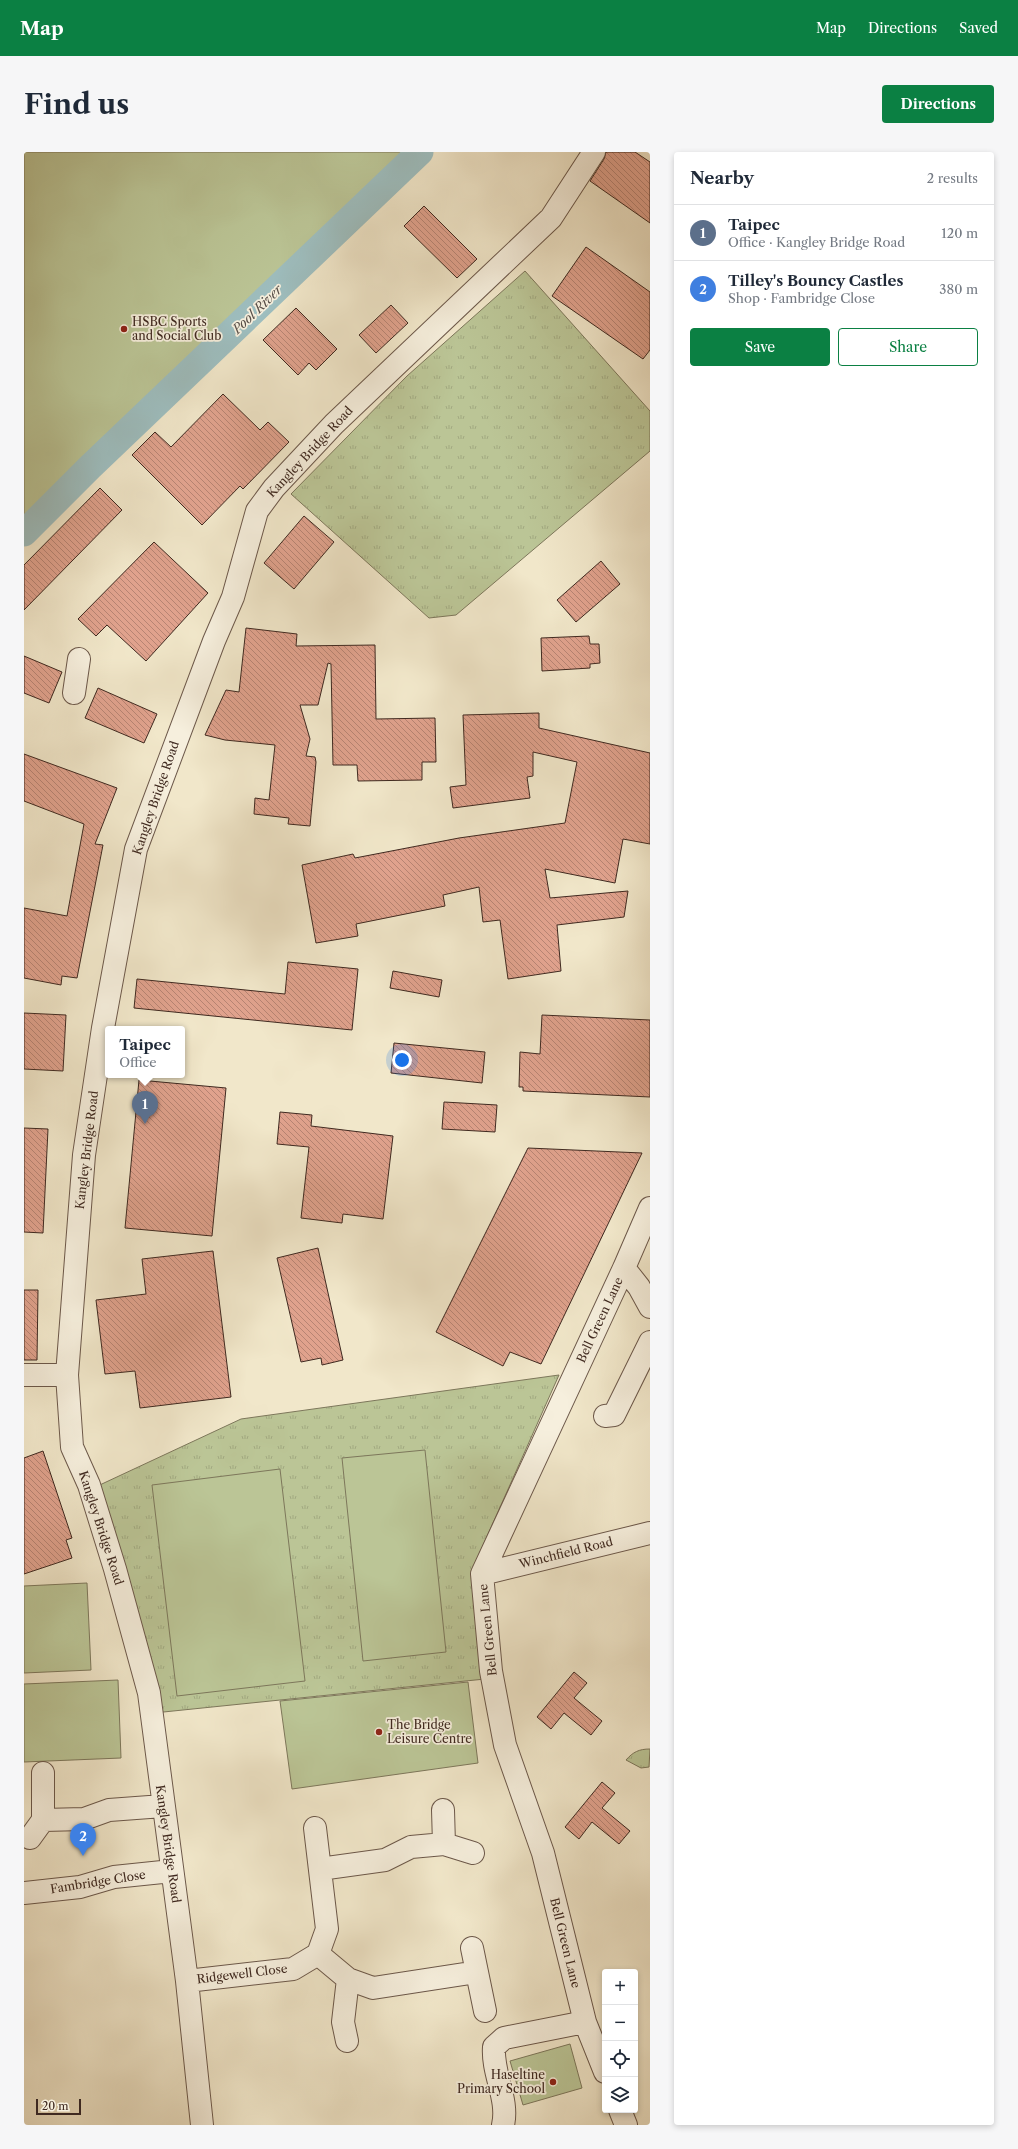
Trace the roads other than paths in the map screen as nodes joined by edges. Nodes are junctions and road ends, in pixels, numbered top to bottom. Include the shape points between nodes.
1 (594, 152) edge
2 (79, 659) dead end
3 (74, 693) dead end
4 (650, 1208) edge
5 (624, 1268) junction
6 (650, 1307) edge
7 (650, 1342) edge
8 (24, 1375) edge
9 (66, 1375) junction
10 (605, 1416) dead end
11 (650, 1533) edge
12 (482, 1574) junction
13 (43, 1773) dead end
14 (163, 1806) junction
15 (442, 1810) dead end
16 (43, 1820) junction
17 (315, 1828) dead end
18 (30, 1838) dead end
19 (444, 1844) junction
20 (473, 1853) dead end
21 (320, 1869) junction
22 (172, 1871) junction
23 (24, 1893) edge
24 (472, 1948) dead end
25 (318, 1954) junction
26 (477, 1972) junction
27 (348, 1979) junction
28 (187, 1981) junction
29 (486, 2011) dead end
30 (585, 2022) junction
31 (347, 2041) dead end
32 (602, 2064) edge
33 (621, 2113) edge
34 (202, 2125) edge
35 (503, 2125) edge
36 (626, 2125) edge

1 - 9 street, Kangley Bridge Road via 551,218 334,424 274,488 257,511 233,596 136,849 103,1028 84,1155
2 - 3 street
4 - 5 street, Bell Green Lane
5 - 6 street
5 - 12 street, Bell Green Lane
7 - 10 street via 614,1415
8 - 9 street
9 - 14 street, Kangley Bridge Road via 72,1447 92,1492 149,1693
11 - 12 street, Winchfield Road
12 - 30 street, Bell Green Lane via 491,1671 505,1745 543,1853
13 - 16 street
14 - 16 street via 109,1810 84,1819
14 - 22 street, Kangley Bridge Road
15 - 19 street
16 - 18 street
17 - 21 street
19 - 20 street
19 - 21 street via 411,1847 385,1860
21 - 25 street via 327,1929
22 - 23 street, Fambridge Close via 114,1877 80,1887
22 - 28 street, Kangley Bridge Road
24 - 26 street
25 - 27 street
25 - 28 street, Ridgewell Close via 293,1969
26 - 27 street via 373,1988
26 - 29 street
27 - 31 street via 343,2022
28 - 34 street, Kangley Bridge Road
30 - 32 street, Bell Green Lane
30 - 35 street via 504,2038 494,2048 493,2062 506,2113
33 - 36 street

